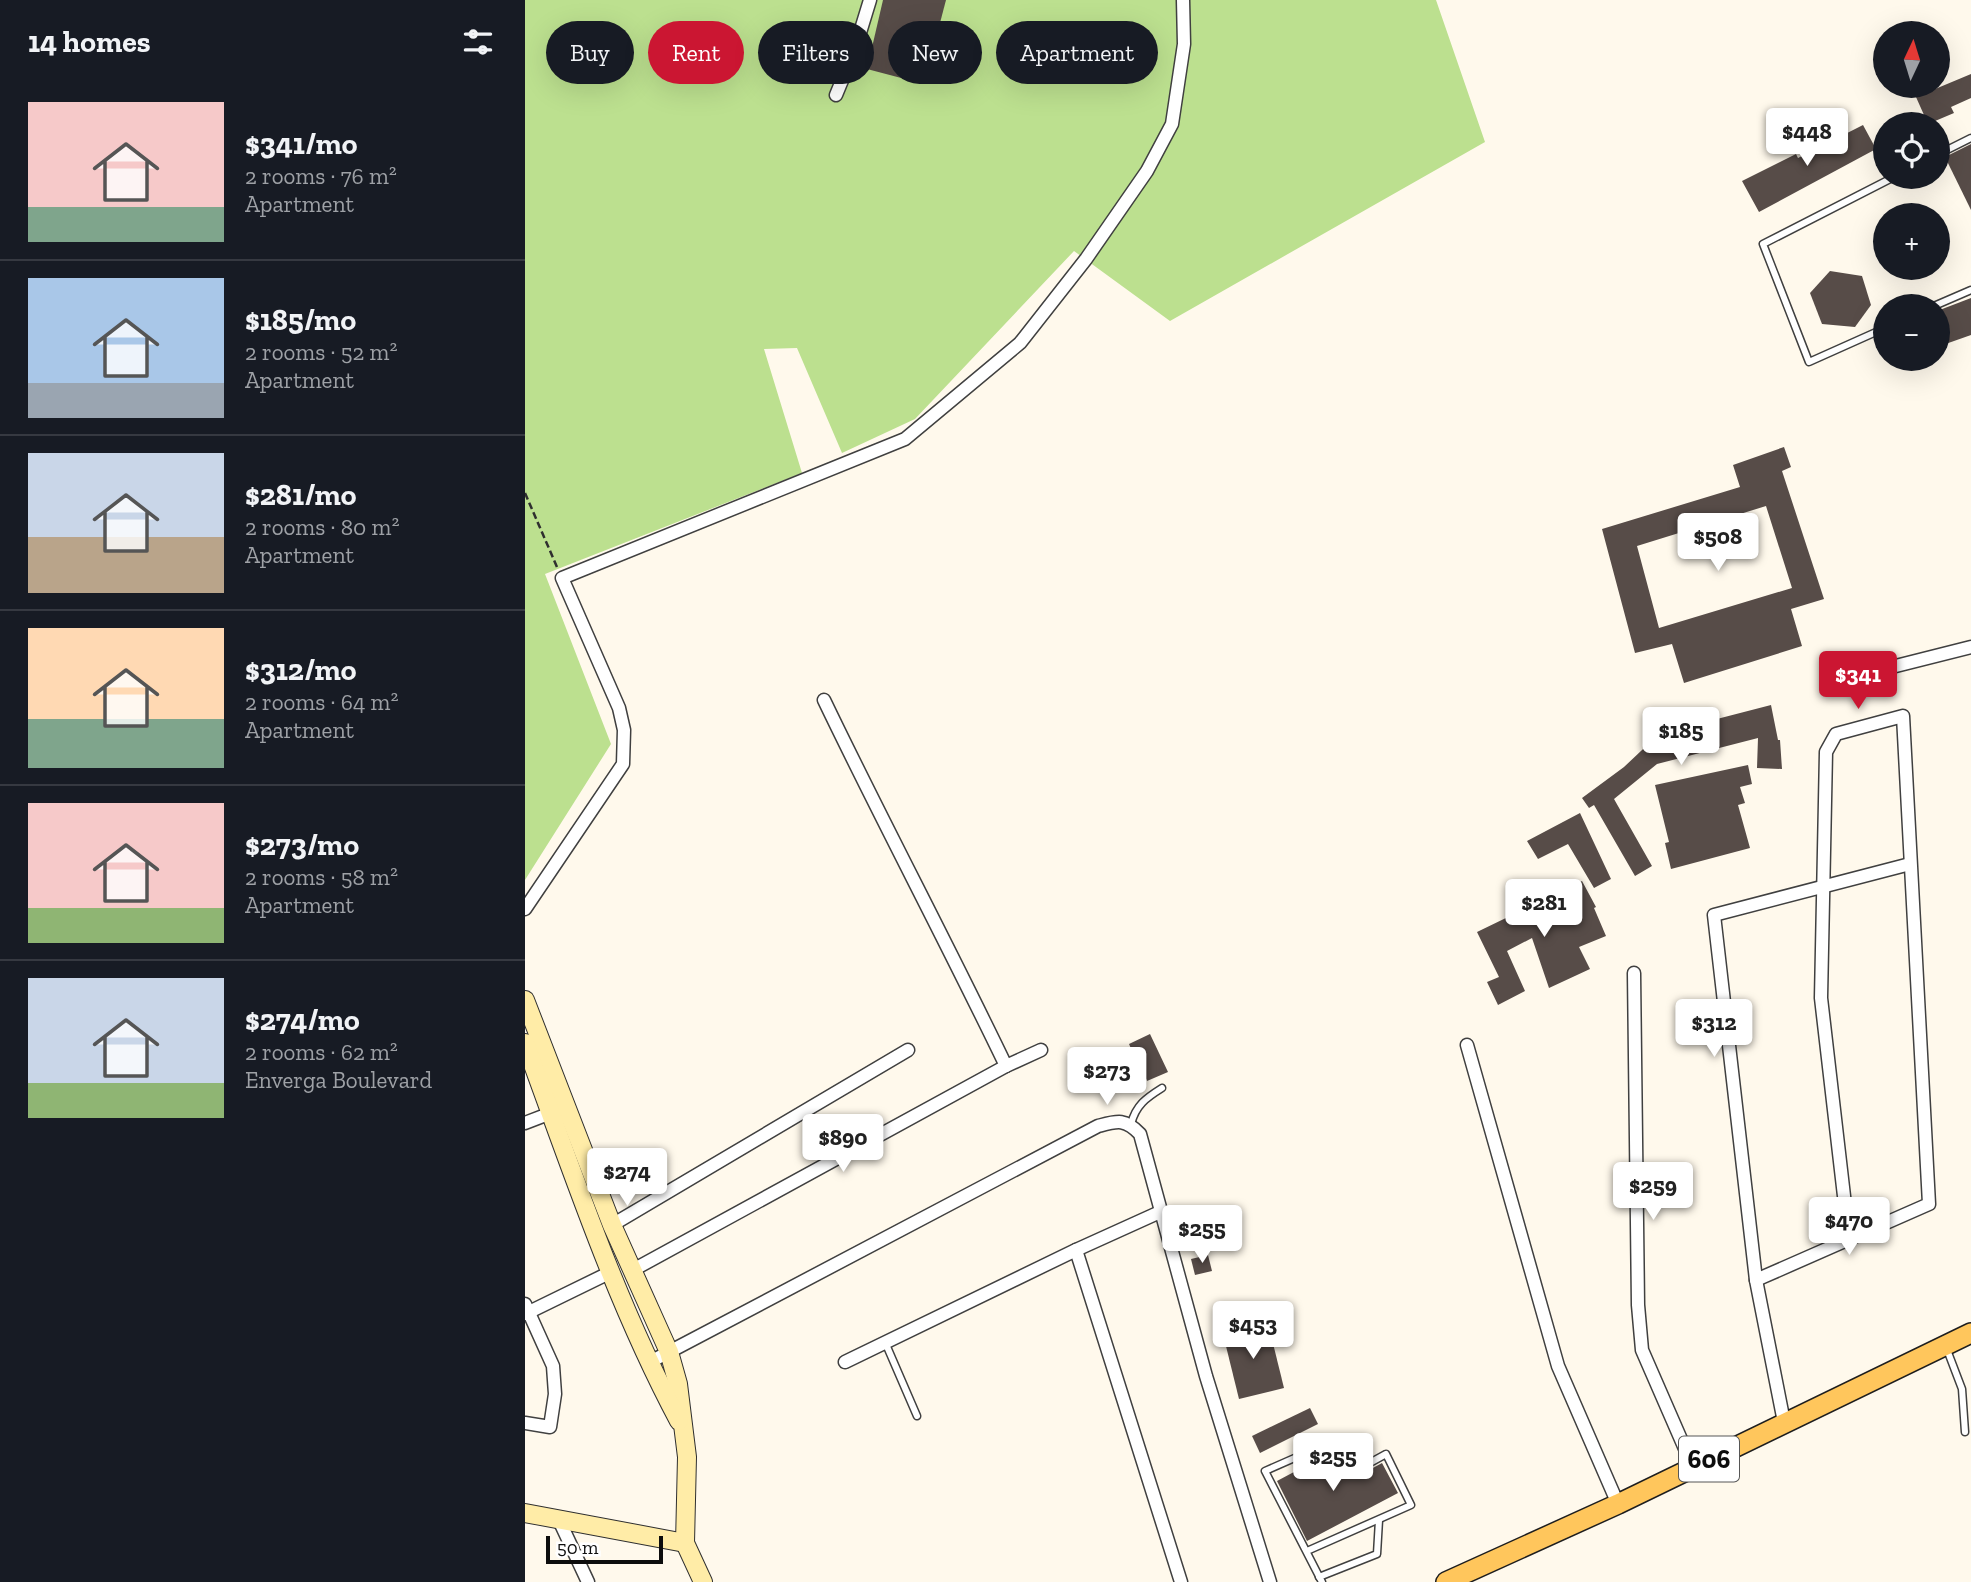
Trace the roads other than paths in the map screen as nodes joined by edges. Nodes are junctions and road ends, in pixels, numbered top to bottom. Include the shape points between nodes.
1 (870, 0) edge
2 (1183, 0) edge
3 (836, 95) dead end
4 (1971, 138) edge
5 (1950, 148) edge
6 (1873, 188) edge
7 (1971, 290) edge
8 (1950, 299) edge
9 (1873, 333) edge
10 (1971, 647) edge
11 (1864, 674) dead end
12 (824, 700) dead end
13 (1910, 864) junction
14 (1824, 886) junction
15 (525, 909) edge
16 (1634, 973) dead end
17 (525, 1000) edge
18 (525, 1043) edge
19 (1467, 1045) dead end
20 (908, 1049) dead end
21 (1041, 1050) dead end
22 (1006, 1066) junction
23 (1162, 1088) dead end
24 (551, 1113) junction
25 (525, 1123) edge
26 (1131, 1124) junction
27 (1160, 1212) junction
28 (612, 1225) junction
29 (1849, 1239) junction
30 (1076, 1250) junction
31 (631, 1271) junction
32 (611, 1272) junction
33 (1756, 1280) junction
34 (526, 1310) edge
35 (1971, 1333) edge
36 (885, 1342) junction
37 (1946, 1345) junction
38 (669, 1352) junction
39 (845, 1362) dead end
40 (648, 1363) junction
41 (917, 1416) dead end
42 (1784, 1422) junction
43 (525, 1423) edge
44 (682, 1427) junction
45 (1965, 1432) dead end
46 (1693, 1467) junction
47 (1618, 1504) junction
48 (525, 1513) edge
49 (559, 1520) junction
50 (1379, 1520) junction
51 (685, 1543) junction
52 (1307, 1551) junction
53 (1321, 1579) edge
54 (588, 1582) edge
55 (703, 1582) edge
56 (1181, 1582) edge
57 (1270, 1582) edge
58 (1445, 1582) edge

1 - 3 street
2 - 15 street via 1184,44 1172,124 1147,171 1086,259 1020,343 905,439 562,578 618,708 624,730 623,764
4 - 5 lane
6 - 9 lane via 1763,244 1809,362
7 - 8 lane
10 - 11 street
12 - 22 street
13 - 14 street
13 - 14 street via 1903,716 1836,734 1826,752
13 - 29 street via 1929,1204
14 - 29 street via 1821,998
14 - 33 street via 1714,915
16 - 46 street via 1642,1350
17 - 28 street
18 - 24 street
19 - 47 street via 1558,1366
20 - 28 street
21 - 22 street
22 - 31 street
23 - 26 lane via 1145,1098 1134,1111
24 - 25 street
24 - 32 street
26 - 27 street via 1140,1134
26 - 38 street via 1116,1121 1098,1126
27 - 30 street
27 - 57 street
28 - 31 street
29 - 33 street
30 - 36 street
30 - 56 street
31 - 38 street
32 - 34 street
32 - 40 street
33 - 42 street
34 - 43 street via 553,1366 555,1394 550,1427
35 - 37 main road, 606
36 - 39 street
36 - 41 lane
37 - 42 main road, 606
37 - 45 lane via 1962,1389
38 - 40 street
38 - 44 street
40 - 44 street
42 - 46 main road, 606
44 - 51 street via 687,1457
46 - 47 main road, 606
47 - 58 main road, 606
48 - 49 street
49 - 51 street
49 - 54 street
50 - 52 lane
50 - 52 lane via 1411,1505 1386,1454 1357,1470 1340,1438 1265,1471
50 - 53 lane via 1377,1554
51 - 55 street
52 - 53 lane

